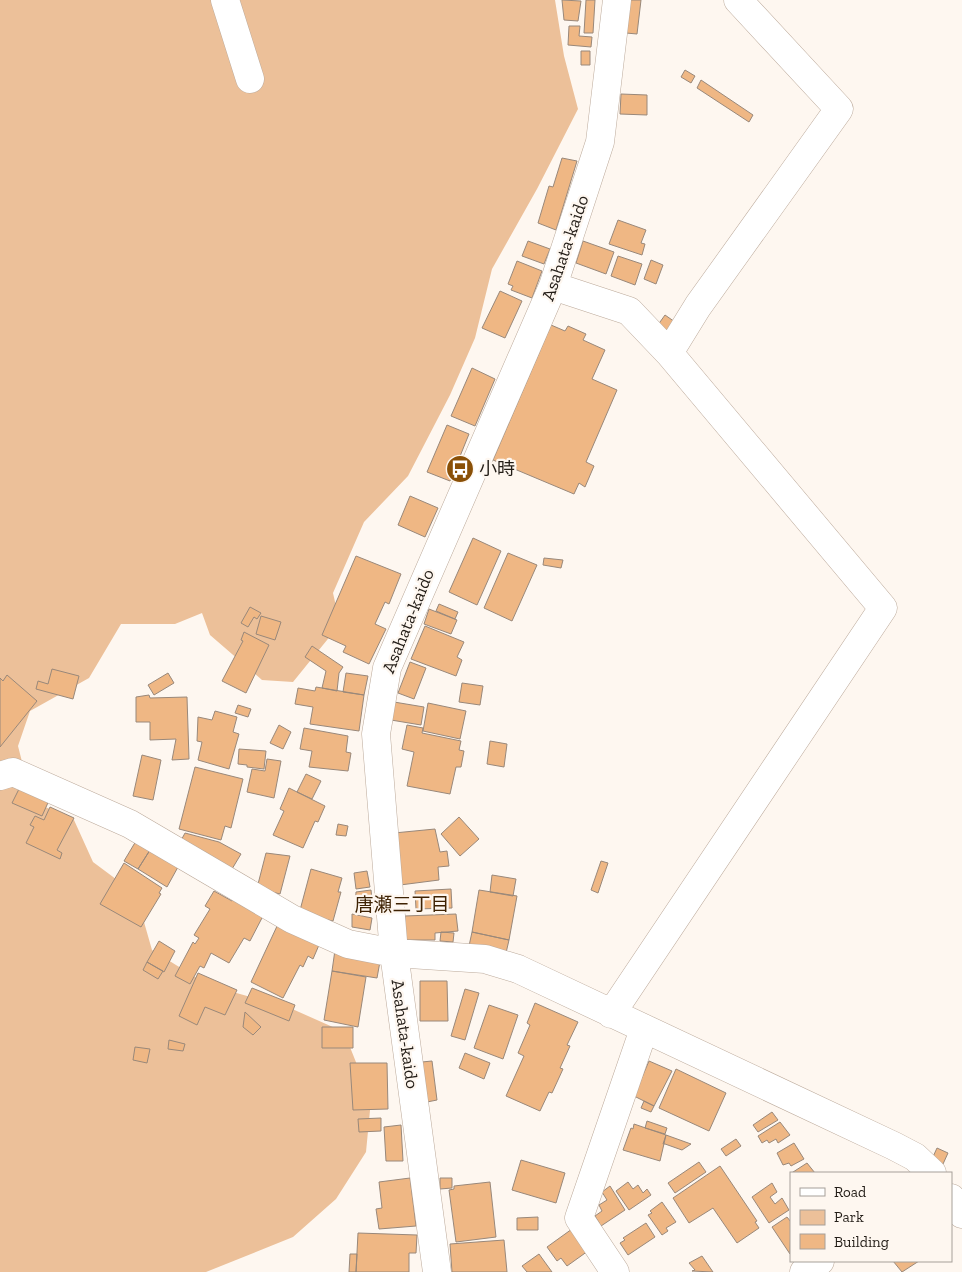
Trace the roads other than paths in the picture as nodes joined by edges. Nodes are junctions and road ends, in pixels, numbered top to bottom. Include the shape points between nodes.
1 (225, 0) edge
2 (617, 0) edge
3 (738, 0) edge
4 (250, 79) dead end
5 (553, 286) junction
6 (669, 354) junction
7 (0, 776) edge
8 (394, 953) junction
9 (611, 1014) junction
10 (644, 1029) junction
11 (931, 1172) edge
12 (952, 1199) edge
13 (962, 1214) edge
14 (819, 1262) edge
15 (437, 1272) edge
16 (615, 1272) edge
17 (804, 1272) edge

1 - 4 street
2 - 5 street, Asahata-kaido via 600,142
3 - 6 street via 839,109 698,306
5 - 6 street via 629,311
5 - 8 street, Asahata-kaido via 386,668 376,734
6 - 9 street via 883,608
7 - 8 street via 13,772 130,824 292,919 348,944
8 - 9 street via 485,959 518,969
8 - 15 street, Asahata-kaido
9 - 10 street
10 - 11 street via 894,1146 915,1157
10 - 16 street via 579,1218
12 - 13 street
14 - 17 street

